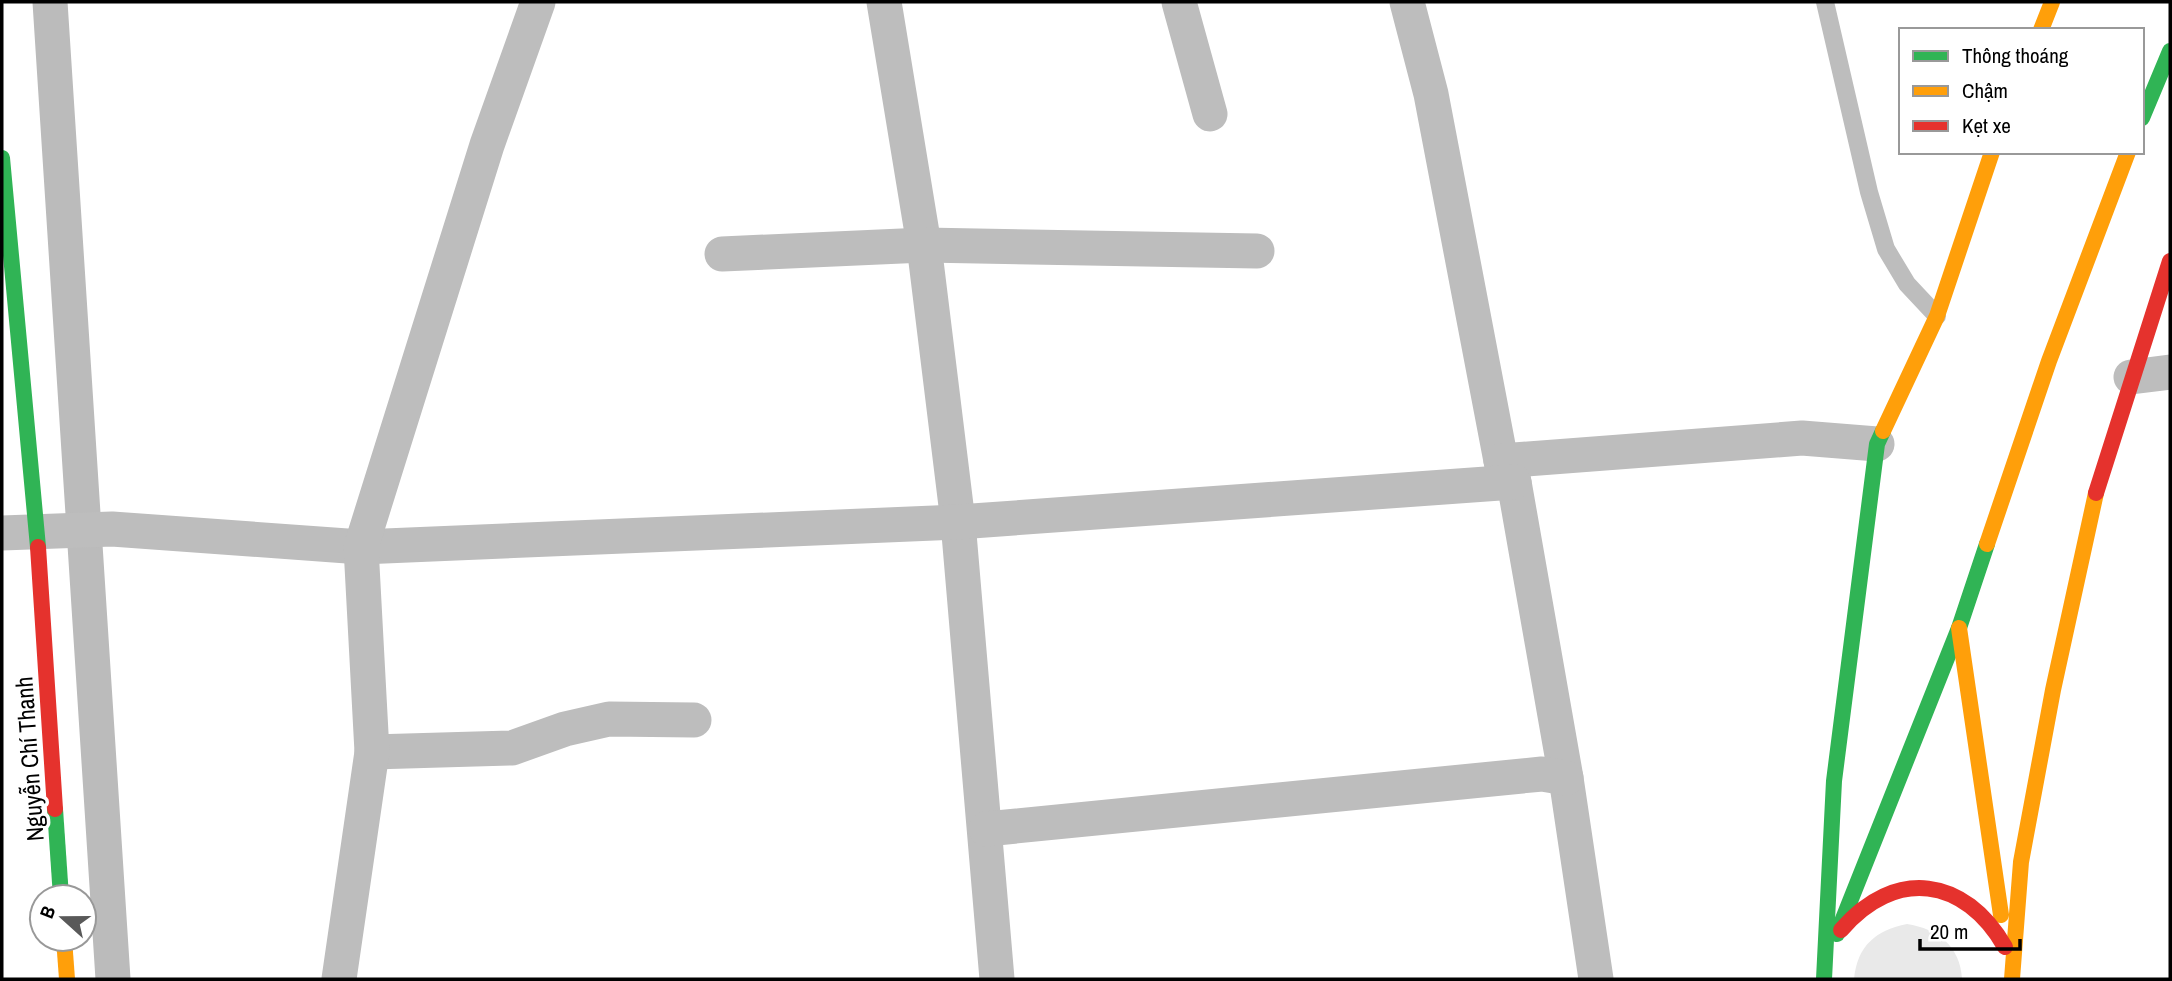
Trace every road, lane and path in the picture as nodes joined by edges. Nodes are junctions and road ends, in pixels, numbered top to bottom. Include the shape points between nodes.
1 (538, 2) edge
2 (884, 2) edge
3 (1179, 2) edge
4 (1407, 2) edge
5 (1825, 2) edge
6 (2052, 2) edge
7 (2042, 28) edge
8 (2170, 51) edge
9 (2144, 113) edge
10 (1210, 114) dead end
11 (1991, 154) edge
12 (2127, 154) edge
13 (2, 158) edge
14 (924, 245) junction
15 (1257, 251) dead end
16 (722, 254) dead end
17 (2170, 261) edge
18 (1937, 316) junction
19 (2170, 372) edge
20 (2131, 377) junction
21 (1877, 444) junction
22 (1507, 471) junction
23 (958, 522) junction
24 (37, 530) junction
25 (2, 533) edge
26 (361, 547) junction
27 (1959, 628) junction
28 (694, 720) dead end
29 (372, 752) junction
30 (1566, 778) junction
31 (986, 829) junction
32 (60, 883) edge
33 (1832, 944) junction
34 (2006, 948) junction
35 (65, 953) edge
36 (1824, 978) edge
37 (66, 979) edge
38 (339, 979) edge
39 (997, 979) edge
40 (1596, 979) edge
41 (2012, 979) edge

1 - 26 street via 487,145
2 - 14 street
3 - 10 street
4 - 22 street via 1431,94
5 - 18 lane via 1886,249 1907,284
6 - 7 street
8 - 9 street
11 - 18 street
12 - 27 street via 2049,361
13 - 24 street, Nguyễn Chí Thanh
14 - 15 street
14 - 16 street
14 - 23 street
17 - 20 street
18 - 21 street
19 - 20 street
20 - 41 street via 2089,518 2053,690 2021,863
21 - 22 street via 1802,438
21 - 36 street via 1834,781
22 - 23 street
22 - 30 street
23 - 26 street
23 - 31 street
24 - 25 street
24 - 26 street via 112,529
24 - 32 street, Nguyễn Chí Thanh
26 - 29 street
27 - 33 street
27 - 34 street
28 - 29 street via 609,719 512,748
29 - 38 street
30 - 31 street via 1542,774
30 - 40 street
31 - 39 street
33 - 34 street via 1850,917 1875,899 1905,889 1937,890 1966,901 1990,921
33 - 36 street
34 - 41 street
35 - 37 street

